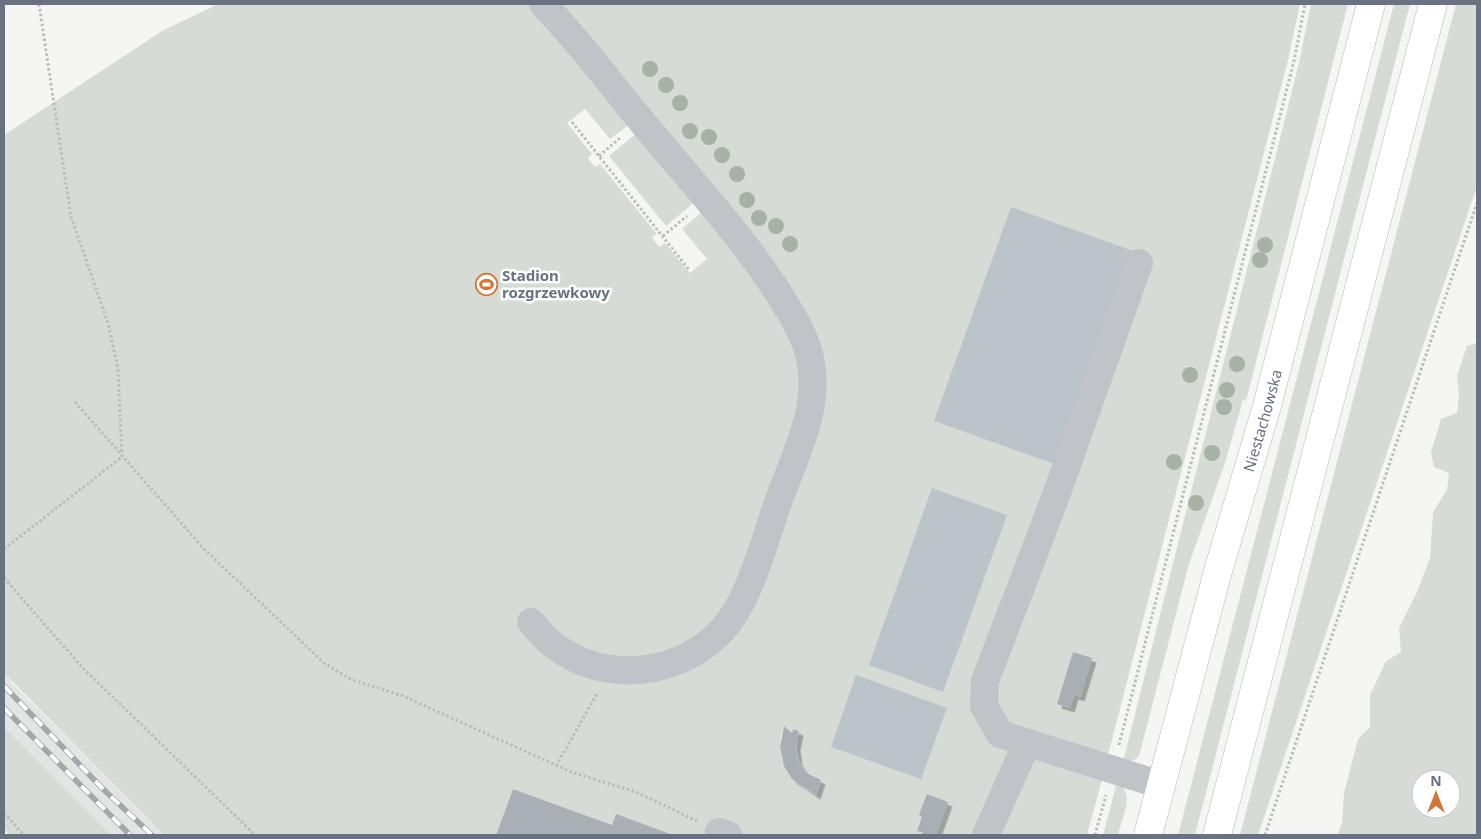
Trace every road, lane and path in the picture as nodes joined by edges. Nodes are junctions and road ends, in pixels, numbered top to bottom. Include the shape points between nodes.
1 (39, 4) edge
2 (543, 4) edge
3 (1305, 4) edge
4 (1433, 4) edge
5 (1370, 5) edge
6 (572, 122) dead end
7 (707, 200) junction
8 (1477, 204) edge
9 (663, 236) junction
10 (1138, 263) dead end
11 (690, 271) dead end
12 (75, 402) dead end
13 (122, 457) junction
14 (4, 549) edge
15 (4, 578) edge
16 (531, 622) dead end
17 (610, 670) junction
18 (1027, 743) junction
19 (556, 766) junction
20 (1112, 769) junction
21 (1162, 784) junction
22 (4, 813) edge
23 (724, 834) edge
24 (24, 835) edge
25 (255, 835) edge
26 (986, 835) edge
27 (1095, 835) edge
28 (1148, 835) edge
29 (1217, 835) edge
30 (1265, 835) edge

1 - 13 path via 71,217 108,323 118,369
2 - 7 lane
3 - 20 path via 1291,71
4 - 29 main road
5 - 21 main road, Niestachowska via 1267,406 1218,572
6 - 9 path
7 - 9 path
7 - 17 lane via 759,263 802,334 812,373 811,408 745,594 722,631 684,659 636,671
8 - 30 path
9 - 11 path
10 - 18 lane via 1054,502 985,681 984,706 1000,734
12 - 13 path
13 - 14 path
13 - 19 path via 204,549 324,663 350,679 402,696
15 - 25 path via 81,666
16 - 17 lane via 562,652
17 - 19 path
18 - 20 lane
18 - 26 lane
19 - 23 path via 636,792
20 - 21 lane
20 - 27 path
21 - 28 main road, Niestachowska
22 - 24 path

